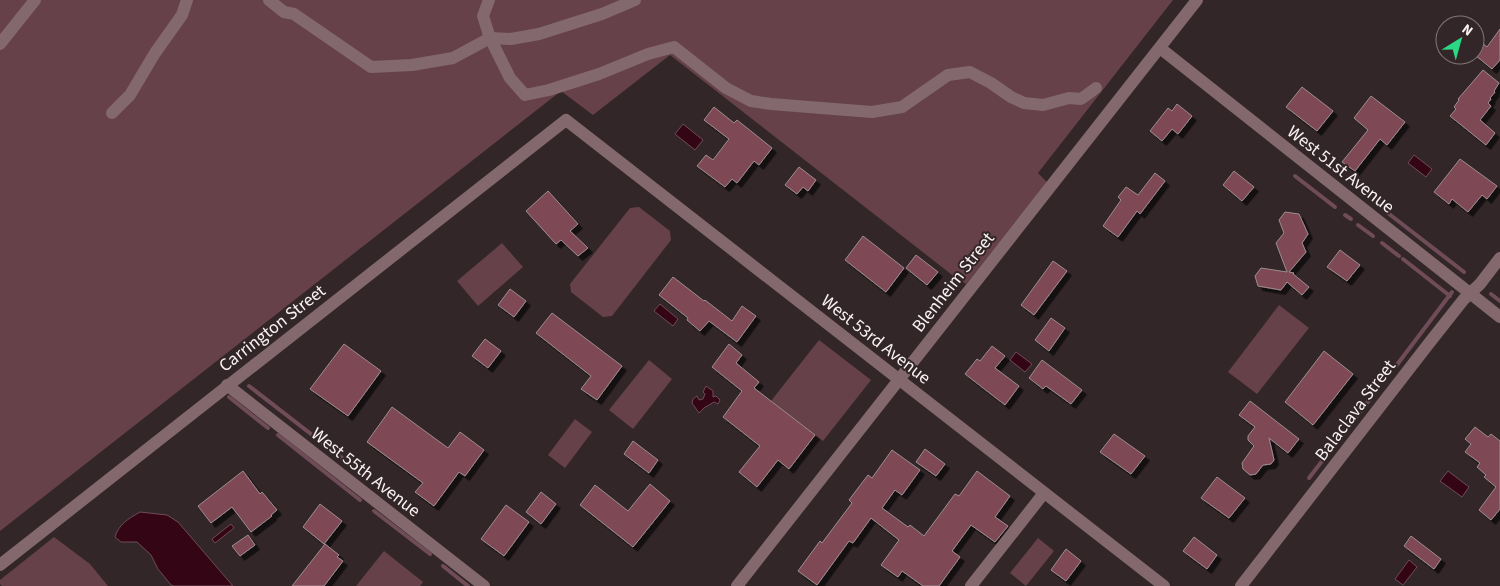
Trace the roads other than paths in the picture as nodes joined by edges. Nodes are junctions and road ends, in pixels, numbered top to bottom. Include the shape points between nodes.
1 (35, 0) edge
2 (187, 0) edge
3 (269, 0) edge
4 (489, 0) edge
5 (635, 0) edge
6 (1197, 0) edge
7 (490, 38) junction
8 (0, 44) edge
9 (1160, 48) junction
10 (1096, 88) dead end
11 (112, 113) dead end
12 (566, 120) joint
13 (1500, 258) edge
14 (1470, 293) junction
15 (1500, 317) edge
16 (900, 379) junction
17 (227, 385) junction
18 (1044, 492) junction
19 (0, 565) edge
20 (484, 586) edge
21 (737, 586) edge
22 (972, 586) edge
23 (1164, 586) edge
24 (1242, 586) edge

1 - 8 street
2 - 11 street via 182,15 130,95
3 - 7 street via 371,66 412,65 453,58
4 - 7 street via 483,16
5 - 7 street via 539,34 511,39
6 - 9 street, Blenheim Street
7 - 10 street via 510,78 525,95 599,74 674,47 726,88 751,101 805,107 872,112 902,107 948,75 970,72 1024,103 1043,105 1069,98 1081,99
9 - 14 street, West 51st Avenue
9 - 16 street, Blenheim Street
12 - 16 street, West 53rd Avenue
12 - 17 street, Carrington Street
13 - 14 street, Balaclava Street
14 - 15 street, West 51st Avenue
14 - 24 street, Balaclava Street
16 - 18 street, West 53rd Avenue
16 - 21 street, Blenheim Street
17 - 19 street, Carrington Street
17 - 20 street, West 55th Avenue
18 - 22 street
18 - 23 street, West 53rd Avenue

